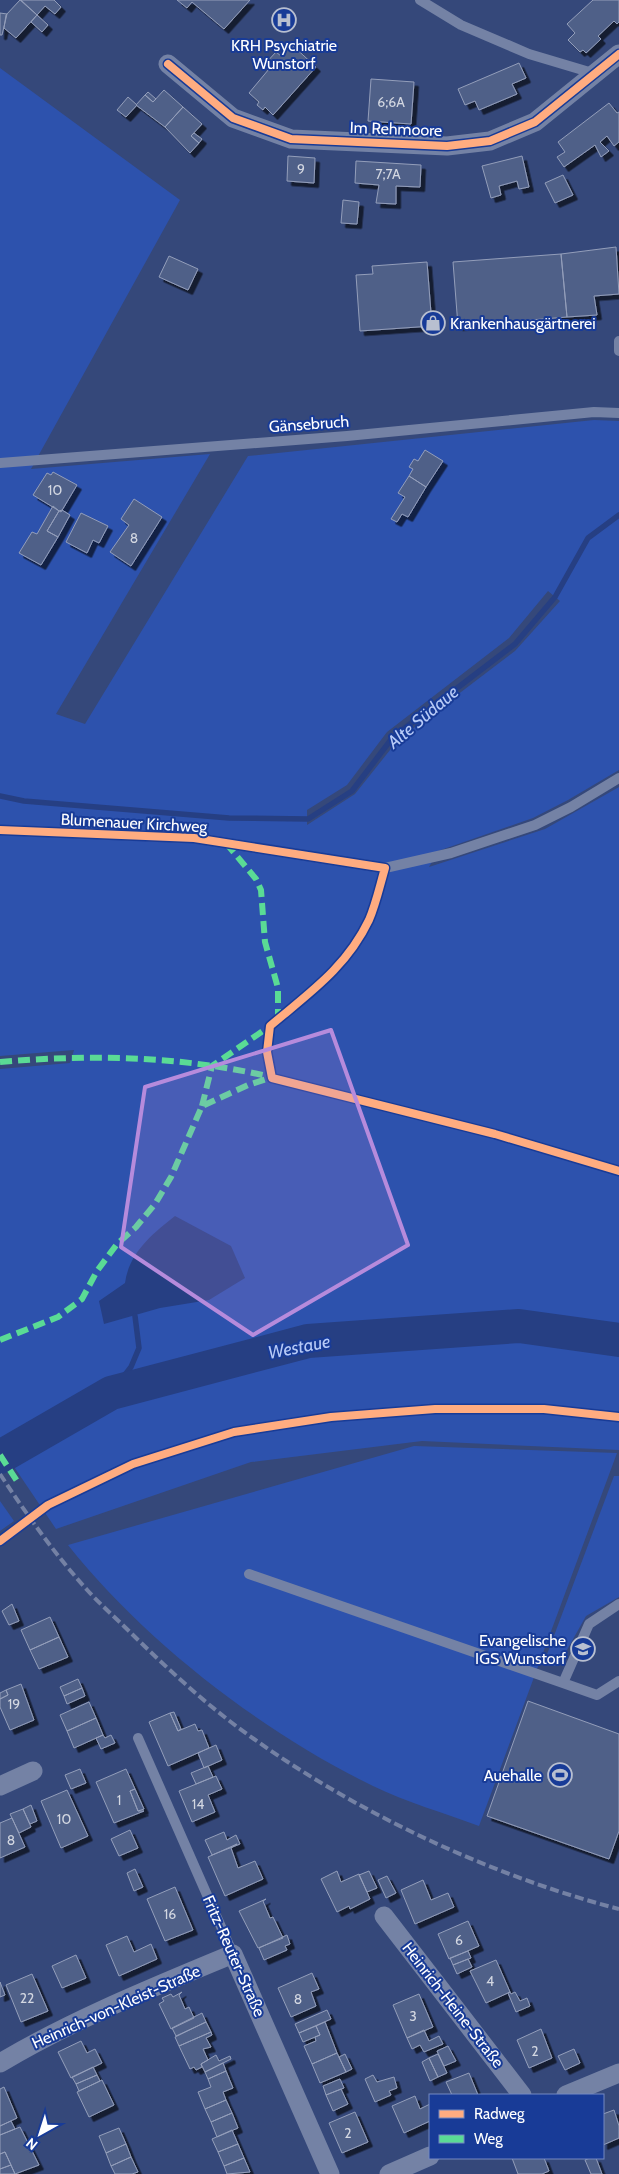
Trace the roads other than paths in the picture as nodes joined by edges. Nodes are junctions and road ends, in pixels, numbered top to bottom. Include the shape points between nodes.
1 (420, 0) edge
2 (619, 54) edge
3 (168, 64) dead end
4 (596, 74) junction
5 (619, 341) edge
6 (619, 351) edge
7 (619, 413) edge
8 (0, 463) edge
9 (619, 778) edge
10 (0, 830) edge
11 (249, 1574) dead end
12 (619, 1604) edge
13 (619, 1681) edge
14 (563, 1683) junction
15 (138, 1738) dead end
16 (33, 1771) dead end
17 (0, 1786) edge
18 (384, 1916) dead end
19 (234, 1954) junction
20 (0, 2063) edge
21 (619, 2073) edge
22 (521, 2094) edge
23 (568, 2094) edge
24 (429, 2157) edge
25 (414, 2169) edge
26 (330, 2174) edge
27 (389, 2174) edge

1 - 4 lane via 461,25 529,54
2 - 4 street, Im Rehmoore
3 - 4 street, Im Rehmoore via 233,118 291,139 448,146 490,141 535,122
5 - 6 lane
7 - 8 lane, Gänsebruch via 594,412 347,436
9 - 10 lane, Blumenauer Kirchweg via 535,825 451,853 385,868 194,838
11 - 14 lane
12 - 14 lane via 589,1624
13 - 14 lane via 597,1695
15 - 19 lane, Fritz-Reuter-Straße
16 - 17 street
18 - 22 street, Heinrich-Heine-Straße
19 - 20 street, Heinrich-von-Kleist-Straße via 58,2031
19 - 26 street, Fritz-Reuter-Straße
21 - 23 street
24 - 25 street
25 - 27 street

